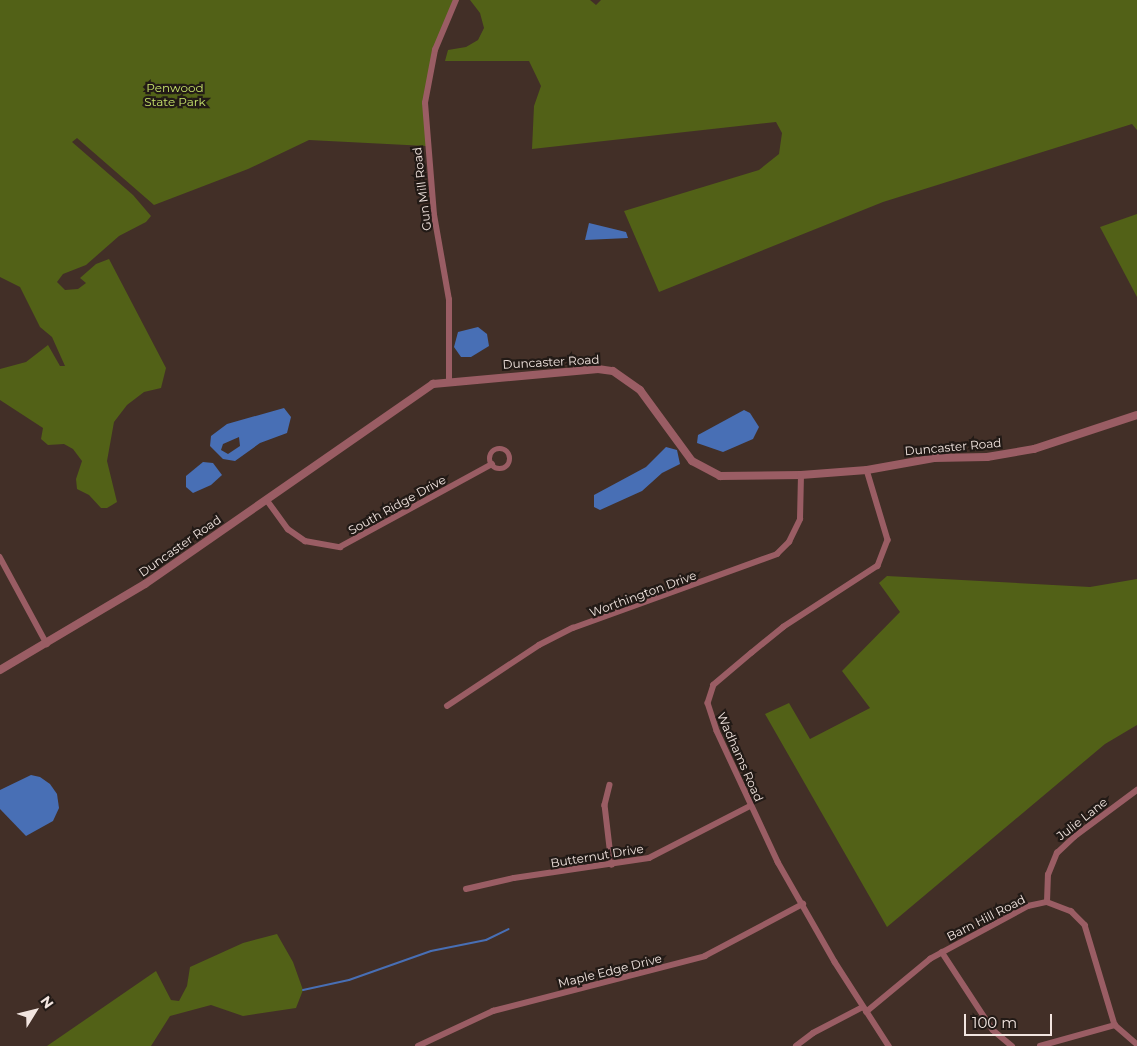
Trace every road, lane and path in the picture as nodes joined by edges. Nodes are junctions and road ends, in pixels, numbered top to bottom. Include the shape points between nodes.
1 (456, 0) edge
2 (449, 381) junction
3 (1137, 416) edge
4 (492, 464) dead end
5 (867, 470) junction
6 (801, 475) junction
7 (266, 500) junction
8 (0, 557) edge
9 (48, 644) junction
10 (0, 670) edge
11 (447, 706) dead end
12 (610, 785) dead end
13 (1137, 790) edge
14 (750, 806) junction
15 (612, 865) junction
16 (466, 889) dead end
17 (1046, 902) junction
18 (803, 904) junction
19 (942, 952) junction
20 (865, 1010) junction
21 (1115, 1025) junction
22 (1137, 1044) edge
23 (418, 1046) edge
24 (796, 1046) edge
25 (889, 1046) edge
26 (1012, 1046) edge
27 (1040, 1046) edge

1 - 2 street, Gun Mill Road via 435,50 425,103 434,215 449,300
2 - 6 street, Duncaster Road via 598,369 613,372 640,390 692,462 707,472 720,476
2 - 7 street, Duncaster Road via 419,391
3 - 5 street, Duncaster Road via 1034,449 987,457 934,458
4 - 7 street, South Ridge Drive via 340,547 305,541 288,528
5 - 6 street, Duncaster Road
5 - 14 street, Wadhams Road via 888,540 878,566 784,628 723,676 708,695 709,713
6 - 11 street, Worthington Drive via 800,519 789,542 777,554 573,628 539,645
7 - 9 street, Duncaster Road via 145,584
8 - 9 street
9 - 10 street, Duncaster Road
12 - 15 street via 604,805
13 - 17 street, Julie Lane via 1057,853 1048,875
14 - 15 street, Butternut Drive via 658,855
14 - 18 street, Wadhams Road
15 - 16 street, Butternut Drive via 514,878
17 - 19 street, Barn Hill Road via 1028,906
17 - 21 street via 1071,912 1085,926
18 - 20 street, Wadhams Road
18 - 23 street, Maple Edge Drive via 705,956 493,1011
19 - 20 street, Barn Hill Road via 919,966
19 - 26 street via 992,1030
20 - 24 street, Barn Hill Road via 813,1033
20 - 25 street, Wadhams Road
21 - 22 street
21 - 27 street

